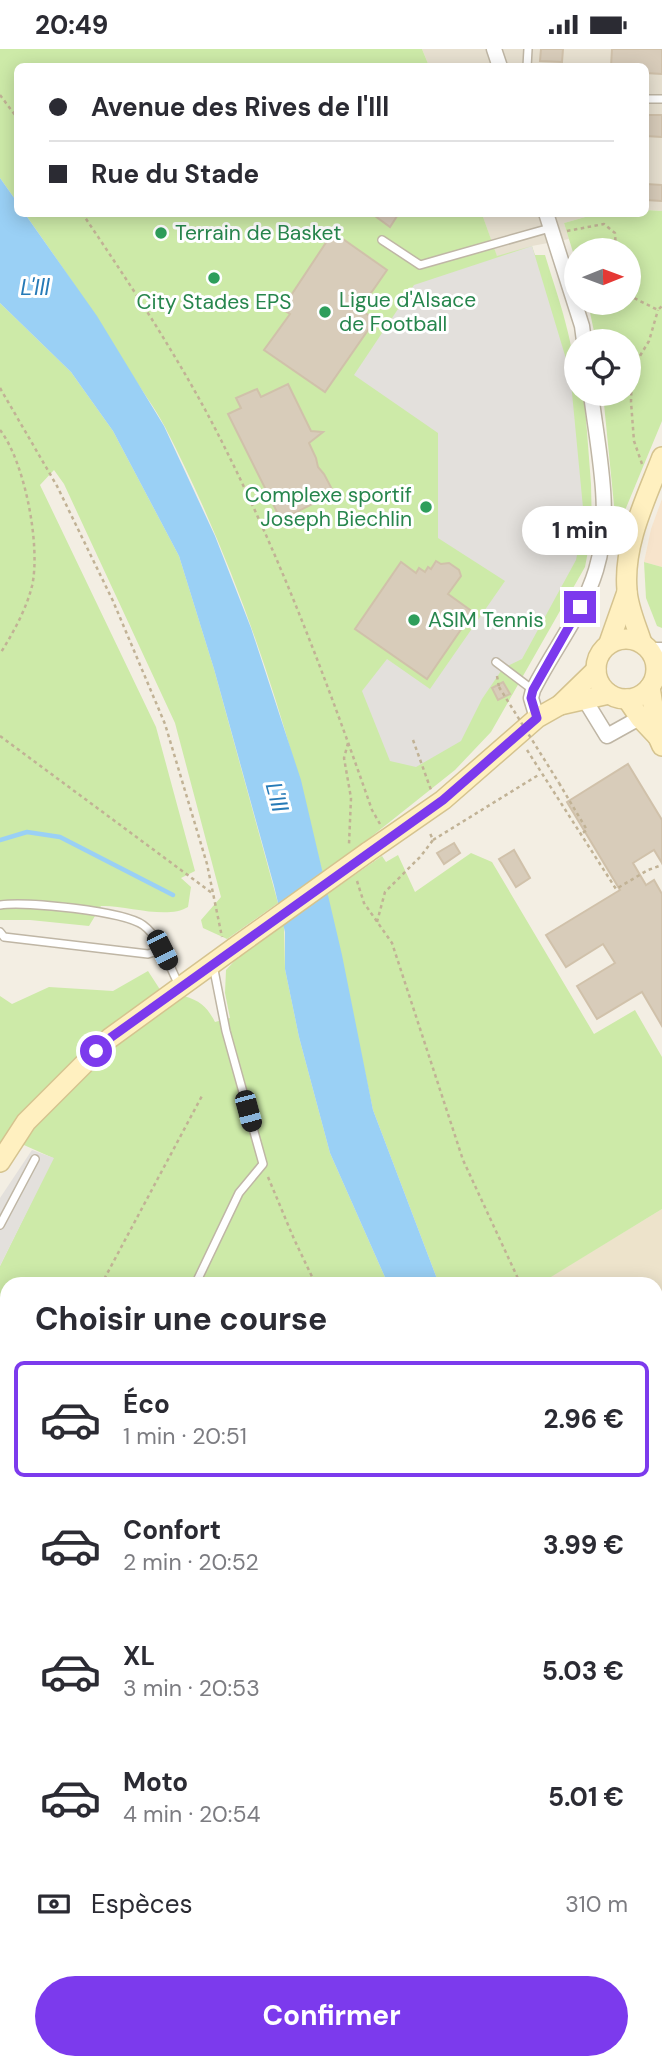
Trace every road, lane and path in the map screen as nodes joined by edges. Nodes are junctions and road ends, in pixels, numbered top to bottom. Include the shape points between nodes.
1 (0, 95) edge
2 (14, 114) edge
3 (85, 217) edge
4 (547, 217) edge
5 (550, 228) junction
6 (615, 238) edge
7 (382, 240) dead end
8 (641, 302) edge
9 (662, 306) edge
10 (658, 310) junction
11 (582, 329) edge
12 (0, 388) edge
13 (592, 406) edge
14 (0, 431) edge
15 (662, 457) edge
16 (644, 469) dead end
17 (627, 592) junction
18 (609, 643) junction
19 (651, 648) edge
20 (0, 654) edge
21 (496, 662) dead end
22 (596, 670) junction
23 (656, 678) edge
24 (499, 687) dead end
25 (533, 690) junction
26 (618, 697) junction
27 (559, 705) junction
28 (588, 705) dead end
29 (537, 718) junction
30 (634, 721) dead end
31 (0, 736) edge
32 (517, 736) junction
33 (413, 740) dead end
34 (348, 742) junction
35 (660, 742) edge
36 (541, 773) junction
37 (437, 804) junction
38 (428, 830) dead end
39 (581, 834) junction
40 (389, 838) junction
41 (433, 840) junction
42 (359, 851) junction
43 (662, 865) edge
44 (354, 871) dead end
45 (212, 893) junction
46 (0, 905) edge
47 (377, 922) junction
48 (0, 932) edge
49 (162, 950) junction
50 (225, 955) junction
51 (180, 987) junction
52 (203, 1094) dead end
53 (35, 1159) dead end
54 (0, 1162) edge
55 (263, 1164) junction
56 (1, 1221) edge
57 (105, 1277) edge
58 (199, 1277) edge
59 (312, 1277) edge
60 (517, 1277) edge

1 - 2 path
3 - 34 path via 155,320 226,448 281,569
4 - 5 street
5 - 6 path via 562,232 604,224
5 - 7 lane via 420,265
5 - 11 street
8 - 10 path
9 - 10 path
10 - 16 path via 649,341 632,369 634,441
12 - 45 path via 57,486 113,601 159,711
13 - 25 street via 603,493 596,571
14 - 20 path via 24,482 33,532 33,584
15 - 17 street via 632,539
17 - 18 street
17 - 19 street
18 - 19 street via 626,639
18 - 22 street
19 - 23 street
21 - 25 lane
22 - 26 street via 598,680
22 - 27 street
23 - 26 street via 643,693
23 - 35 street
24 - 39 path, bridge via 587,830
25 - 29 street
26 - 27 street
26 - 35 street
27 - 29 street
28 - 30 street via 607,736
29 - 32 street
31 - 45 path
32 - 36 path
32 - 37 street
33 - 37 path
34 - 40 path via 372,810
34 - 42 path via 344,758
36 - 39 path
36 - 41 path
37 - 40 street
38 - 41 path
39 - 43 path via 616,889
40 - 42 street
41 - 47 path via 385,892
42 - 50 street, bridge
44 - 47 path via 364,903
45 - 50 path
46 - 49 lane via 48,905 128,918 150,931
47 - 60 path via 392,943 463,1160
48 - 49 lane via 4,937 148,954
49 - 51 lane
50 - 51 street
50 - 55 lane via 226,1031
51 - 54 street via 110,1038 69,1077 26,1122
52 - 57 path
53 - 56 lane
55 - 58 lane via 239,1193
55 - 59 path

